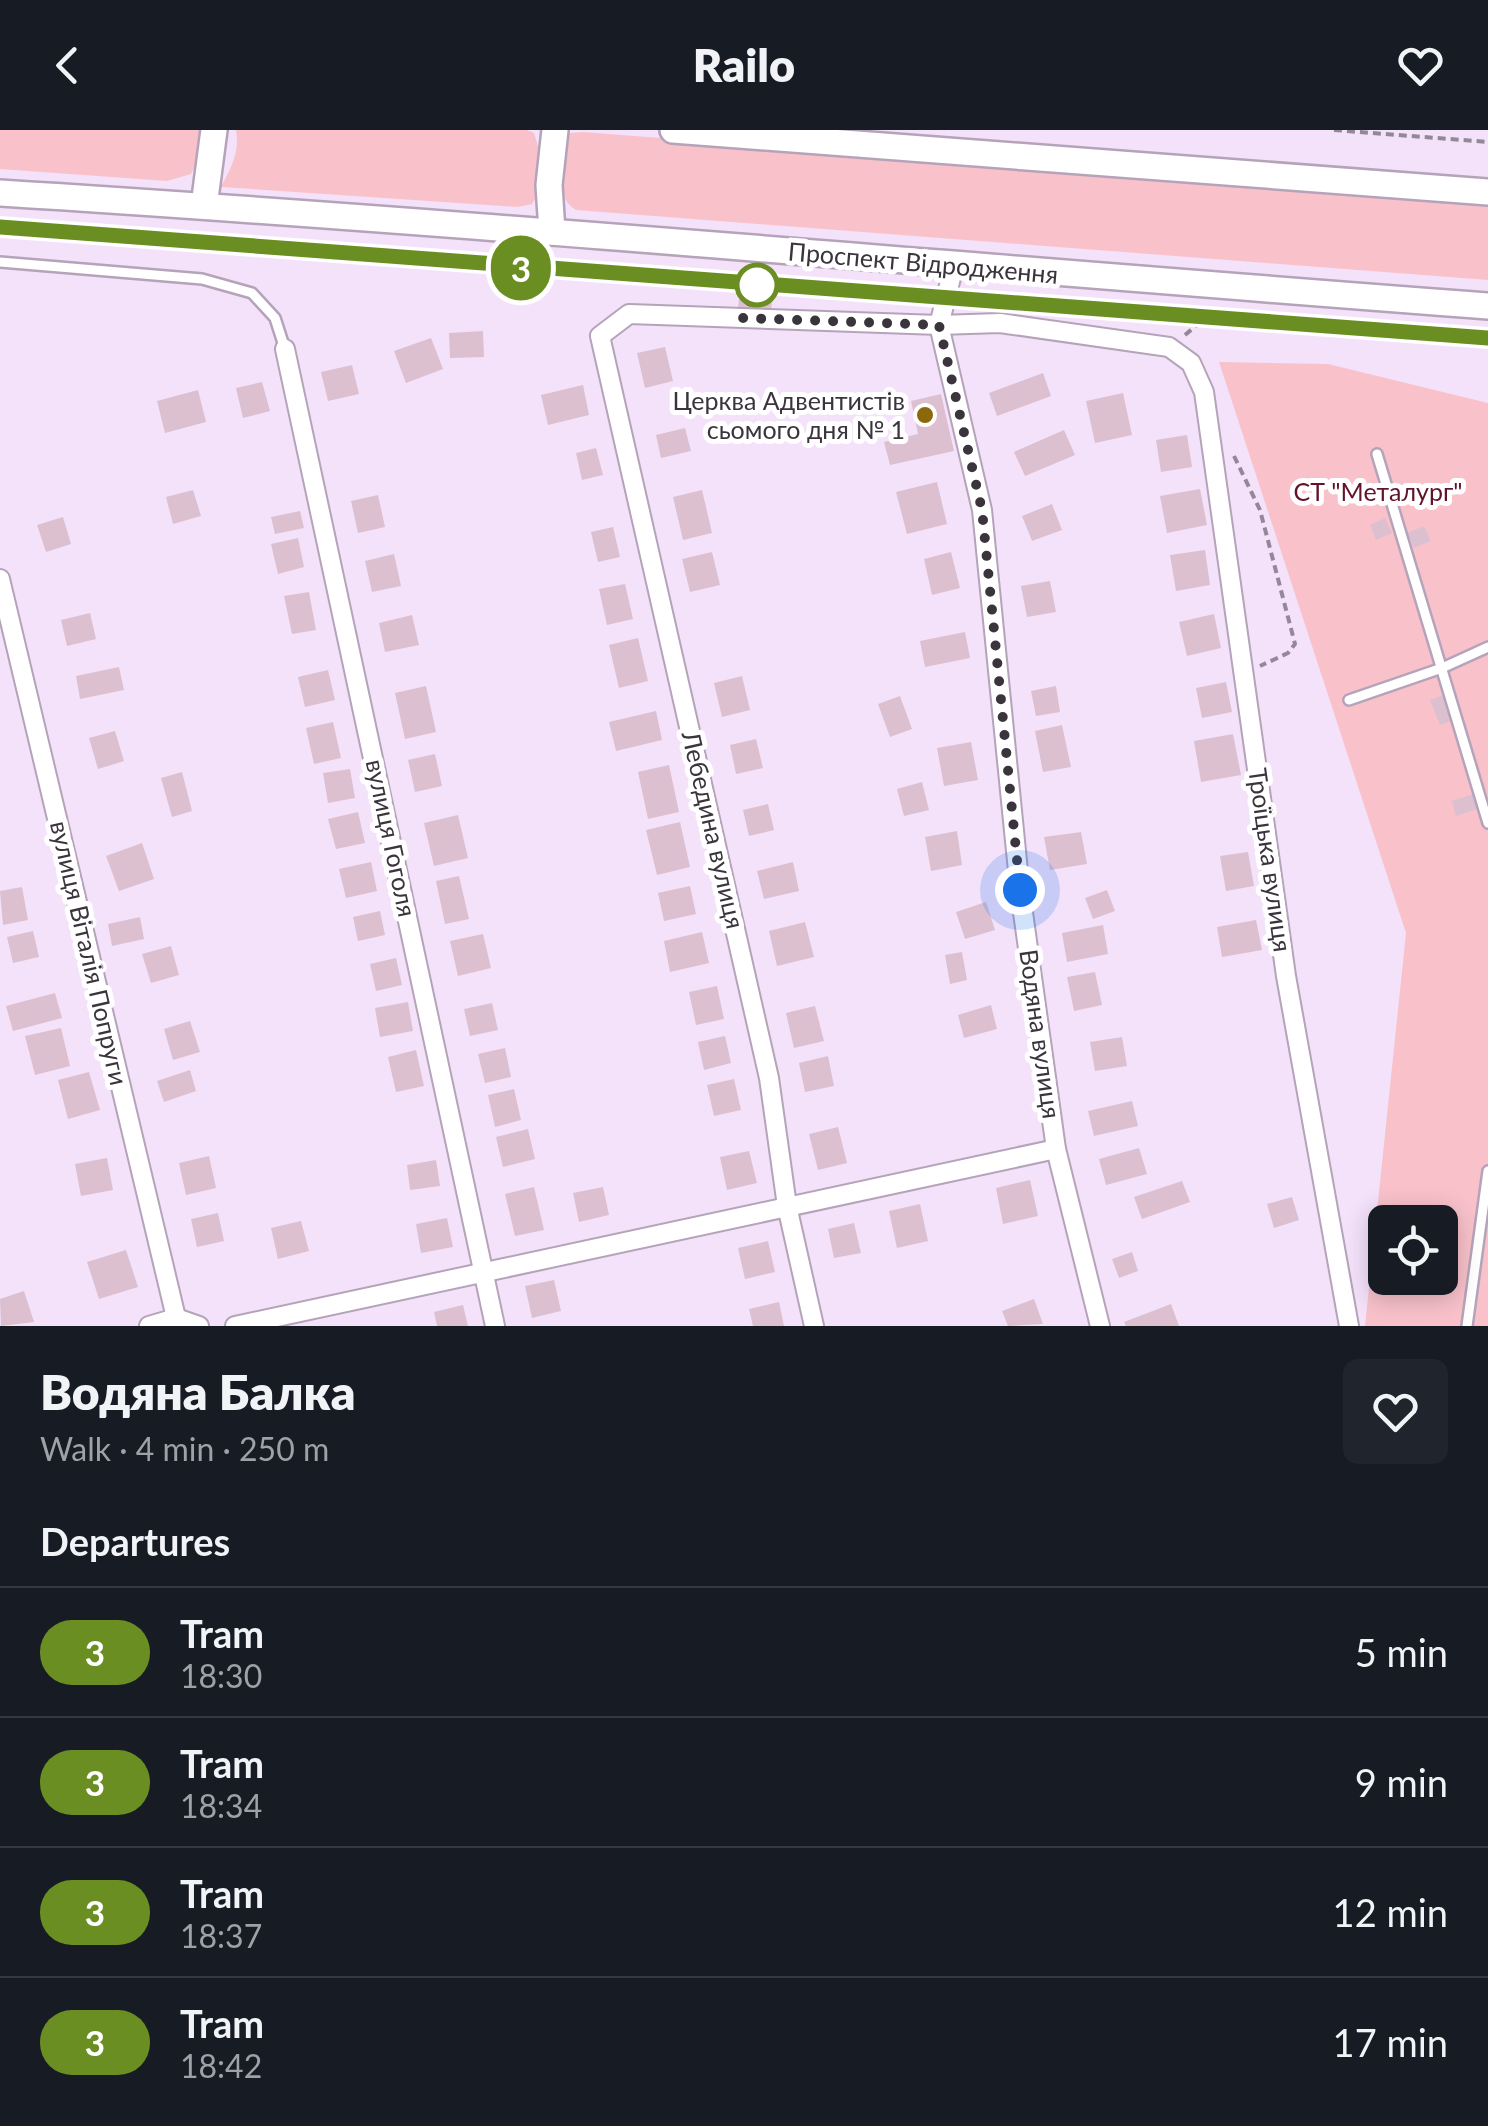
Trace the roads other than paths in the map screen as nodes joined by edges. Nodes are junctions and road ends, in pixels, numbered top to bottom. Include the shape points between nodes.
1 (214, 130) edge
2 (555, 130) edge
3 (673, 130) edge
4 (886, 138) edge
5 (1488, 192) edge
6 (0, 193) edge
7 (204, 206) junction
8 (552, 232) junction
9 (0, 262) edge
10 (954, 266) junction
11 (1488, 306) edge
12 (939, 325) junction
13 (286, 350) joint
14 (1377, 454) dead end
15 (0, 579) edge
16 (1488, 648) edge
17 (1442, 668) junction
18 (1349, 700) dead end
19 (1488, 823) edge
20 (1056, 1149) junction
21 (1488, 1171) edge
22 (787, 1206) junction
23 (485, 1274) junction
24 (177, 1322) edge
25 (149, 1326) edge
26 (198, 1326) edge
27 (235, 1326) edge
28 (496, 1326) edge
29 (814, 1326) edge
30 (1100, 1326) edge
31 (1349, 1326) edge
32 (1467, 1326) edge

1 - 7 main road
2 - 8 main road
3 - 4 main road
4 - 5 main road
6 - 7 main road, Проспект Відродження
7 - 8 main road, Проспект Відродження
8 - 10 main road, Проспект Відродження
9 - 13 lane via 202,279 252,292 275,318
10 - 11 main road, Проспект Відродження
10 - 12 street, Водяна вулиця
12 - 20 street, Водяна вулиця via 982,510 1020,890
12 - 22 street, Лебедина вулиця via 629,314 600,336 770,1078
12 - 31 street, Троїцька вулиця via 1000,323 1169,347 1191,363 1204,392 1286,976
13 - 23 street, вулиця Гоголя
14 - 17 lane
15 - 24 street, вулиця Віталія Попруги
16 - 17 lane
17 - 18 lane
17 - 19 lane
20 - 22 street
20 - 30 street, Водяна вулиця
21 - 32 lane
22 - 23 street
22 - 29 street, Лебедина вулиця
23 - 27 street
23 - 28 street, вулиця Гоголя
24 - 25 street
24 - 26 street

